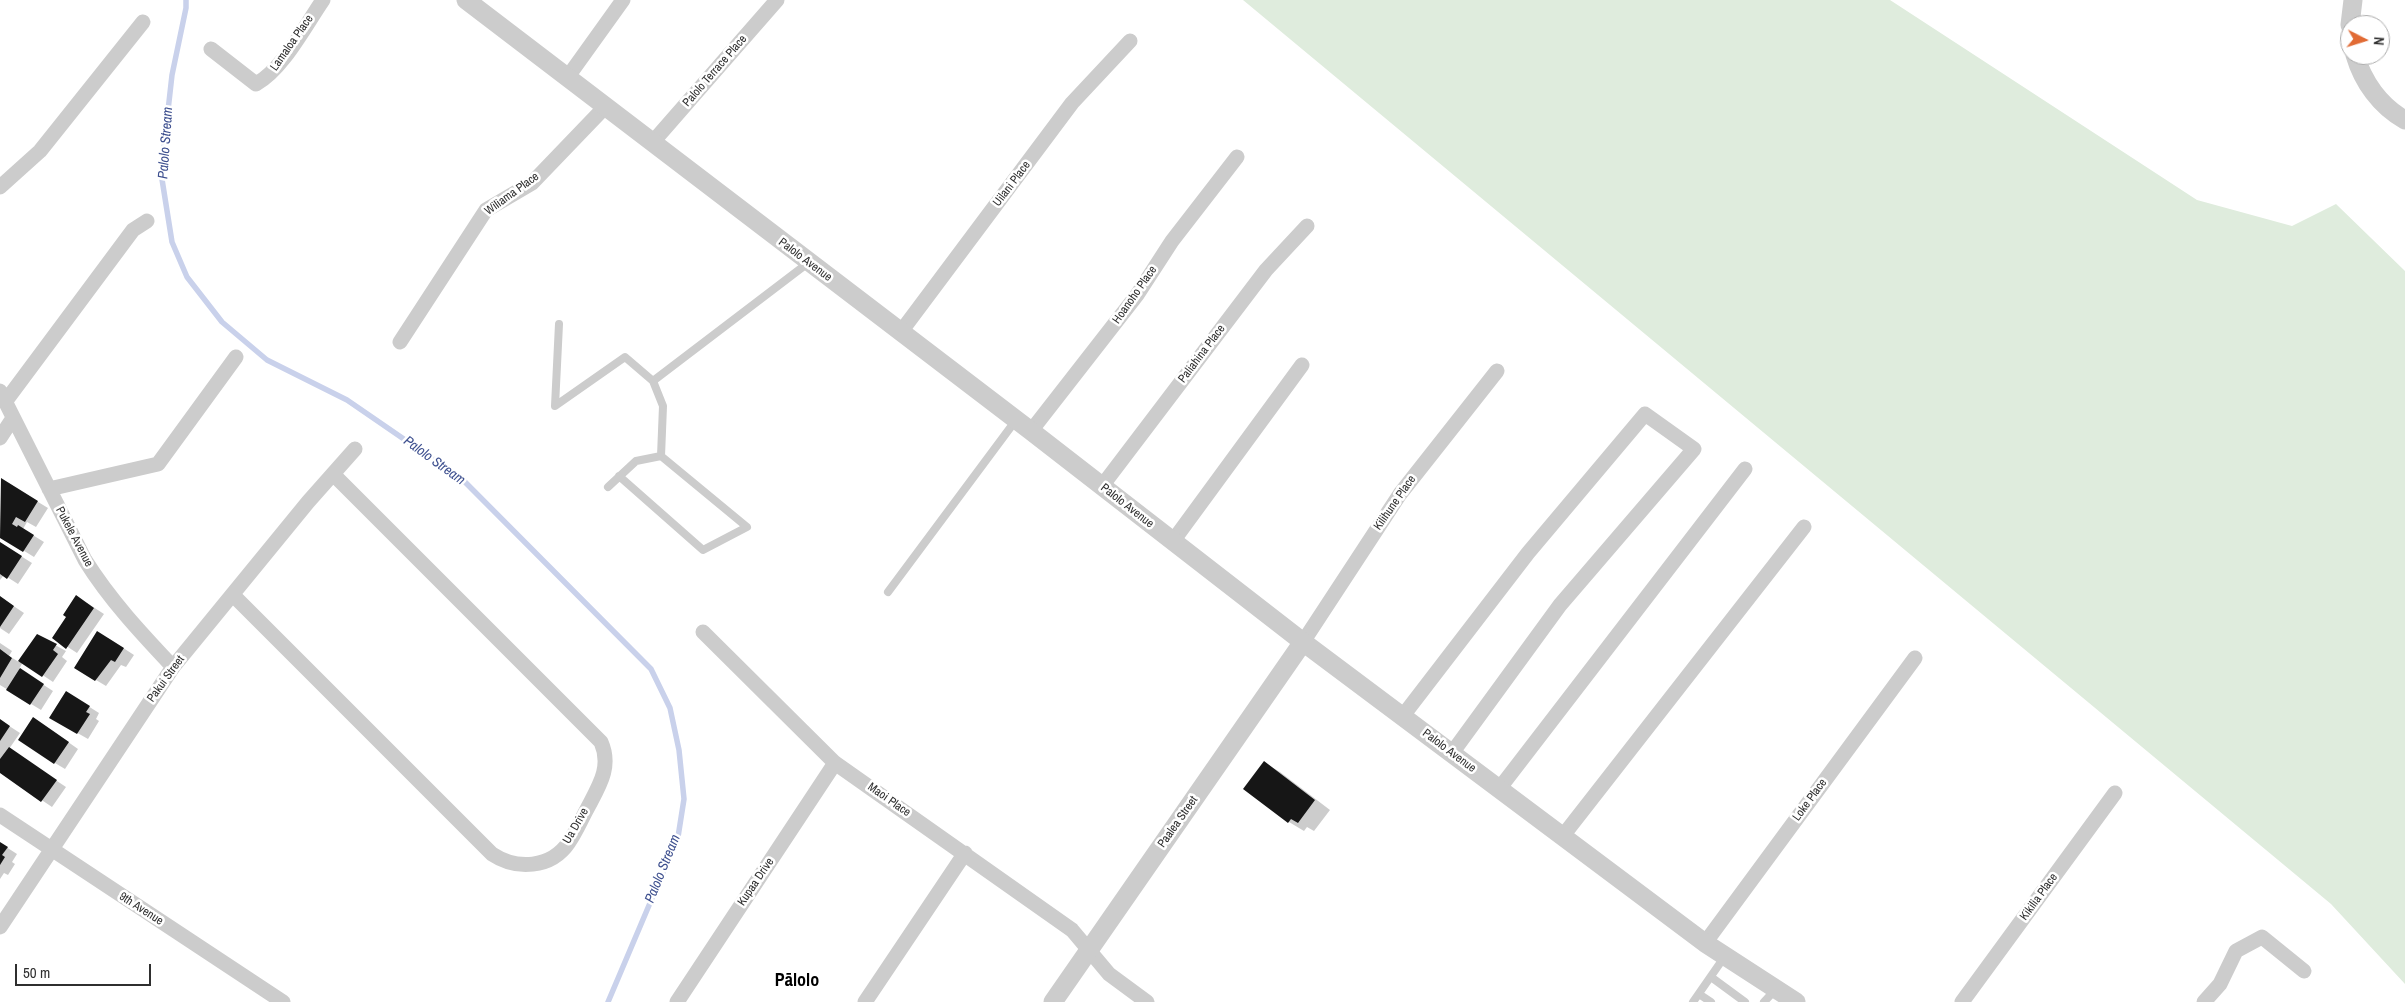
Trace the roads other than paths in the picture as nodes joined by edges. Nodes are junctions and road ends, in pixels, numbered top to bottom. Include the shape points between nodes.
1 (323, 0) edge
2 (623, 0) edge
3 (777, 0) edge
4 (2353, 0) edge
5 (470, 1) edge
6 (2351, 15) edge
7 (143, 22) dead end
8 (1130, 41) dead end
9 (211, 49) dead end
10 (2359, 65) edge
11 (567, 78) junction
12 (605, 107) junction
13 (2404, 120) edge
14 (652, 143) junction
15 (1237, 157) dead end
16 (0, 187) edge
17 (147, 221) dead end
18 (1307, 226) dead end
19 (808, 263) junction
20 (559, 324) dead end
21 (900, 333) junction
22 (400, 342) dead end
23 (236, 357) dead end
24 (1302, 365) dead end
25 (1497, 371) dead end
26 (653, 381) junction
27 (3, 397) edge
28 (13, 418) junction
29 (1024, 425) junction
30 (0, 438) edge
31 (355, 449) dead end
32 (661, 456) junction
33 (1745, 469) dead end
34 (334, 475) junction
35 (619, 476) junction
36 (608, 486) dead end
37 (1102, 486) junction
38 (49, 489) junction
39 (1804, 527) dead end
40 (1173, 541) junction
41 (888, 592) dead end
42 (233, 595) junction
43 (703, 632) dead end
44 (1303, 642) junction
45 (1915, 658) dead end
46 (174, 667) junction
47 (1402, 717) junction
48 (1452, 753) junction
49 (836, 763) junction
50 (1499, 789) junction
51 (2115, 792) dead end
52 (0, 815) edge
53 (1562, 837) junction
54 (52, 850) junction
55 (965, 853) junction
56 (0, 926) edge
57 (1705, 943) junction
58 (1088, 951) junction
59 (1725, 956) junction
60 (2304, 971) dead end
61 (1711, 977) junction
62 (1699, 994) junction
63 (1770, 995) edge
64 (283, 1002) edge
65 (677, 1002) edge
66 (865, 1002) edge
67 (1054, 1002) edge
68 (1147, 1002) edge
69 (1693, 1002) edge
70 (1711, 1002) edge
71 (1745, 1002) edge
72 (1796, 1002) edge
73 (1962, 1002) edge
74 (2204, 1002) edge

1 - 9 street, Lamaloa Place via 268,78 256,84
2 - 11 street
3 - 14 street, Palolo Terrace Place
4 - 6 street
5 - 11 street, Palolo Avenue
7 - 16 street via 40,151
8 - 21 street, Uilani Place via 1072,103
10 - 13 street via 2375,94
11 - 12 street, Palolo Avenue
12 - 14 street, Palolo Avenue
12 - 22 street, Wiliama Place via 532,183 486,210
14 - 19 street, Palolo Avenue
15 - 29 street, Hoanoho Place via 1172,241 1137,295
17 - 27 street via 128,236
18 - 37 street, Paliahina Place via 1266,270
19 - 21 street, Palolo Avenue
19 - 26 lane
20 - 26 lane via 555,406 625,357
21 - 29 street, Palolo Avenue
23 - 38 street via 158,464
24 - 40 street
25 - 44 street, Kilihune Place via 1400,494
26 - 32 lane via 663,406
27 - 28 street, Pukele Avenue
28 - 30 street
28 - 38 street, Pukele Avenue
29 - 37 street, Palolo Avenue
29 - 41 lane
31 - 34 street, Pakui Street
32 - 35 lane via 636,461
32 - 35 lane via 748,527 703,550
33 - 50 street
34 - 42 street, Pakui Street via 308,502
34 - 42 street, Ua Drive via 601,742 606,754 606,768 568,843 545,862 522,866 503,862 492,854
35 - 36 lane
37 - 40 street, Palolo Avenue
38 - 46 street, Pukele Avenue via 100,584
39 - 53 street
40 - 44 street, Palolo Avenue
42 - 46 street, Pakui Street
43 - 49 street, Maoi Place
44 - 47 street, Palolo Avenue
44 - 58 street, Paalea Street
45 - 57 street, Loke Place
46 - 54 street, Pakui Street
47 - 48 street, Palolo Avenue
47 - 48 street via 1528,553 1644,414 1694,448 1560,605
48 - 50 street, Palolo Avenue
49 - 55 street, Maoi Place
49 - 65 street, Kupaa Drive
50 - 53 street, Palolo Avenue
51 - 73 street, Kikilia Place
52 - 54 street, 9th Avenue
53 - 57 street, Palolo Avenue
54 - 56 street, Pakui Street
54 - 64 street, 9th Avenue
55 - 58 street, Maoi Place via 1072,930
55 - 66 street
57 - 59 street, Palolo Avenue
58 - 67 street, Paalea Street
58 - 68 street, Maoi Place via 1109,974
59 - 61 lane
59 - 63 street, Palolo Avenue
60 - 74 street via 2262,937 2236,951 2220,984
61 - 62 lane
61 - 71 lane
62 - 69 lane
62 - 70 lane
63 - 72 street, Palolo Avenue

